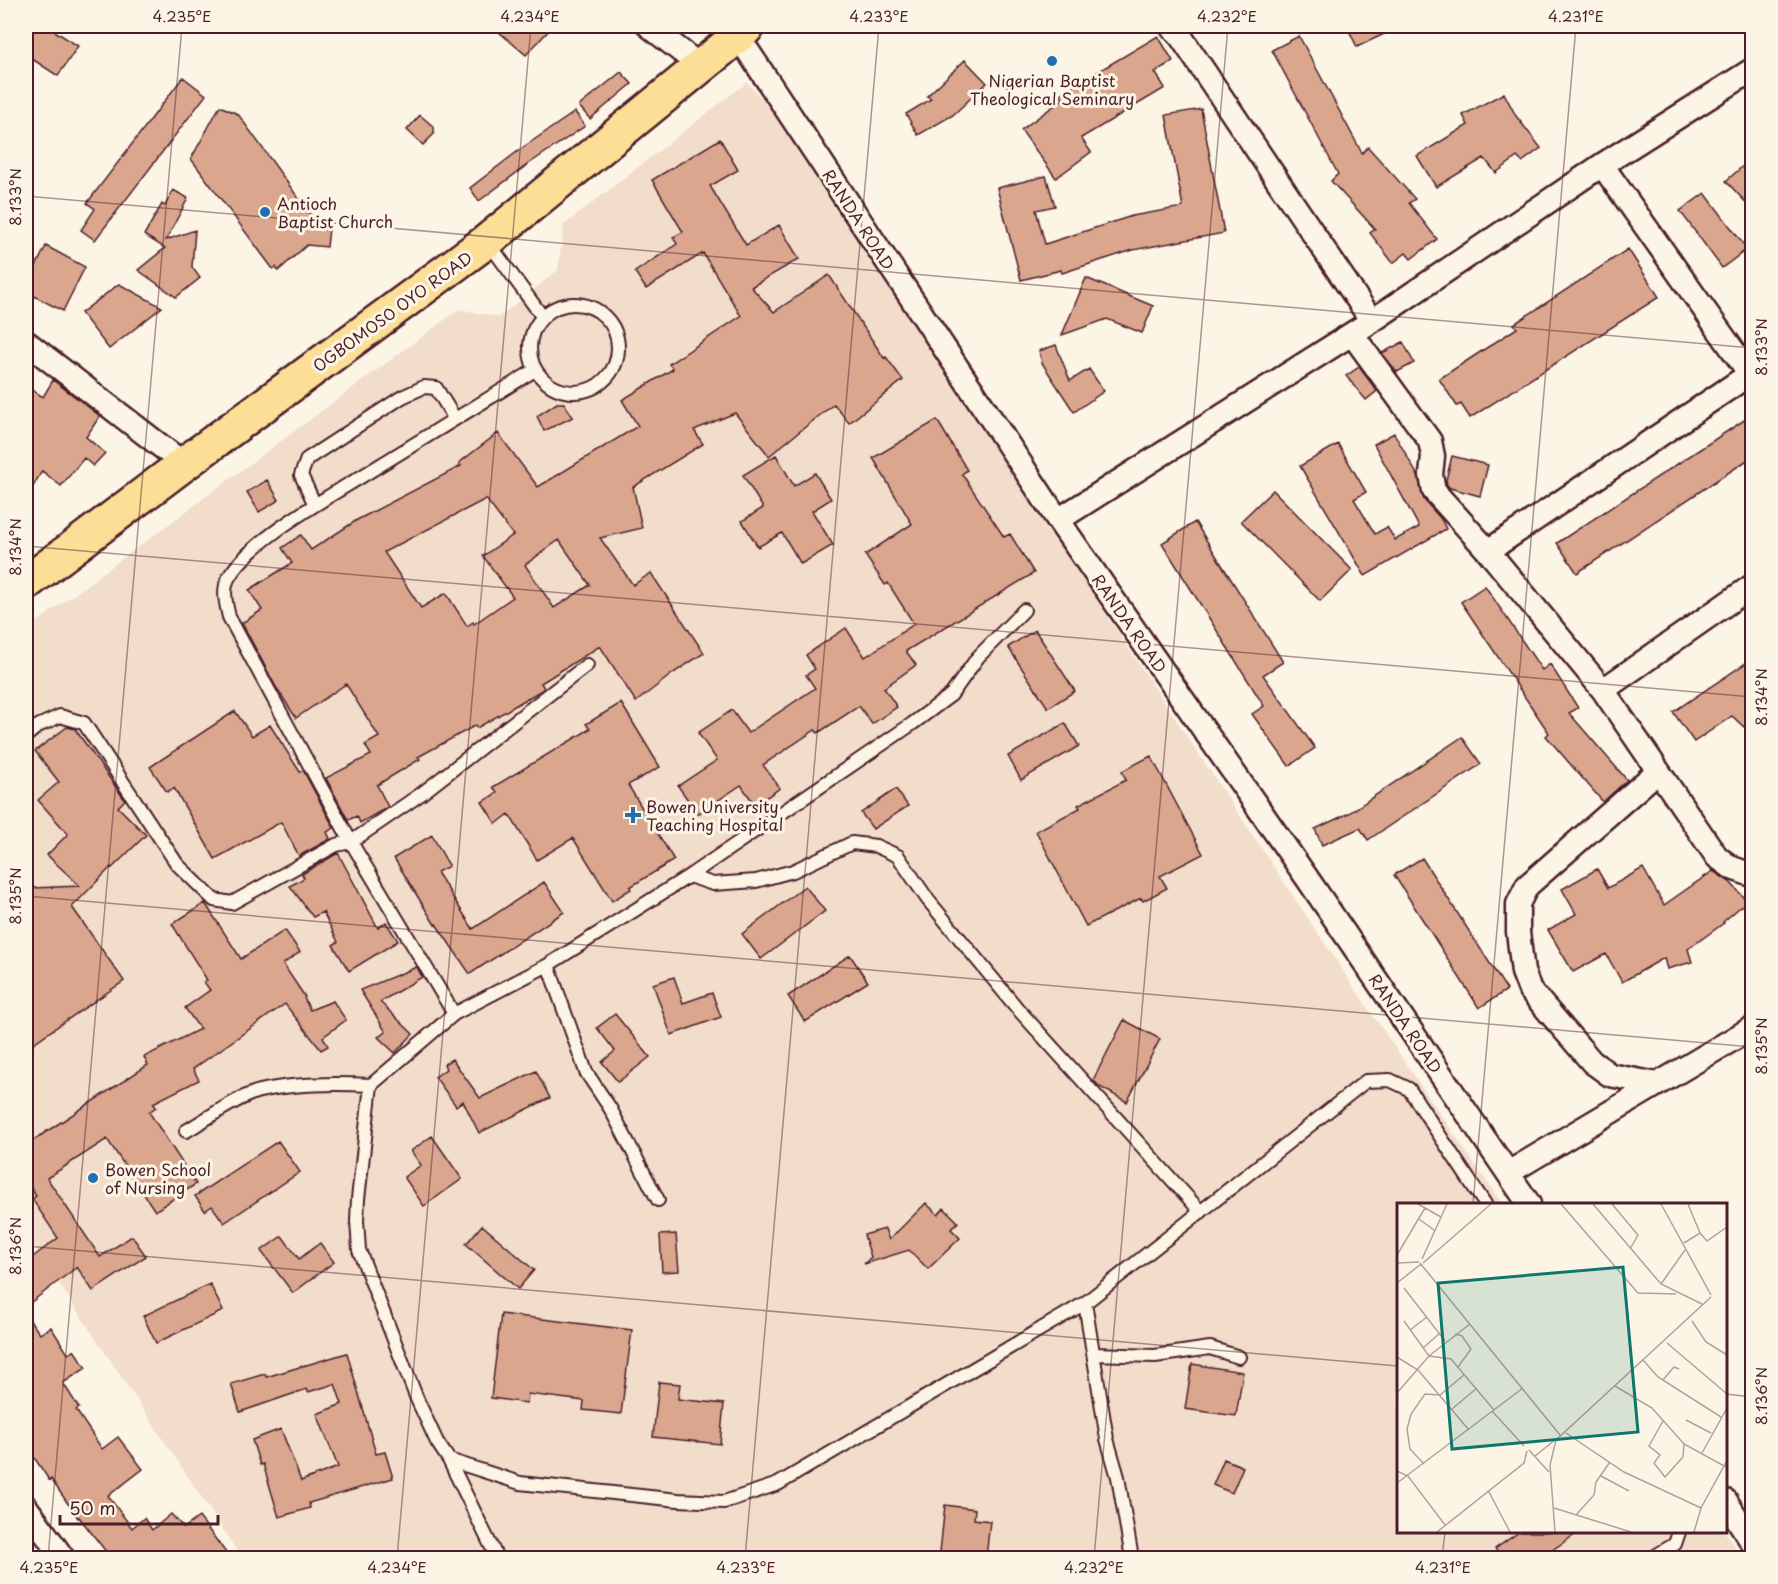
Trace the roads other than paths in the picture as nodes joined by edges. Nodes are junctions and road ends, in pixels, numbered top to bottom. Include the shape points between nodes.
1 (649, 26) edge
2 (1171, 26) edge
3 (743, 31) edge
4 (700, 66) junction
5 (1752, 70) edge
6 (1602, 165) junction
7 (487, 241) junction
8 (543, 316) junction
9 (1372, 321) junction
10 (1352, 334) junction
11 (26, 342) edge
12 (535, 370) junction
13 (1751, 375) edge
14 (455, 419) junction
15 (184, 464) junction
16 (315, 505) junction
17 (1058, 520) junction
18 (1488, 551) junction
19 (26, 584) edge
20 (1752, 586) edge
21 (1024, 610) dead end
22 (587, 665) dead end
23 (1602, 690) junction
24 (26, 736) edge
25 (1658, 771) junction
26 (351, 842) junction
27 (1752, 875) edge
28 (689, 876) junction
29 (548, 965) junction
30 (454, 1014) junction
31 (1752, 1028) edge
32 (1657, 1084) junction
33 (371, 1085) junction
34 (186, 1131) dead end
35 (1508, 1173) junction
36 (658, 1200) dead end
37 (1484, 1203) edge
38 (1528, 1203) edge
39 (1202, 1212) junction
40 (1085, 1303) junction
41 (1094, 1354) junction
42 (1239, 1357) dead end
43 (449, 1460) junction
44 (1727, 1504) edge
45 (26, 1507) edge
46 (1680, 1533) edge
47 (1752, 1542) edge
48 (63, 1558) edge
49 (497, 1558) edge
50 (1132, 1558) edge
51 (1652, 1558) edge

1 - 4 street
2 - 9 street
3 - 4 highway, OGBOMOSO OYO ROAD
3 - 17 street, RANDA ROAD
4 - 7 highway, OGBOMOSO OYO ROAD
5 - 6 street
6 - 9 street
6 - 13 street
7 - 8 lane
7 - 15 highway, OGBOMOSO OYO ROAD
8 - 12 lane via 535,325 529,348
8 - 12 lane via 574,303 597,309 613,326 619,348 613,370 596,387 585,391 562,391
9 - 10 street
10 - 17 street
10 - 18 street via 1430,441 1434,491
11 - 15 street
12 - 14 lane
13 - 18 street
14 - 16 lane
14 - 16 lane via 436,388 424,387 402,397 307,459 301,475
15 - 19 highway, OGBOMOSO OYO ROAD
16 - 26 lane via 238,564 227,580 225,595 229,617
17 - 35 street, RANDA ROAD
18 - 23 street
20 - 23 street
21 - 28 lane via 978,657 951,695
22 - 26 lane via 421,794
23 - 25 street
24 - 26 lane via 60,716 84,723 177,864 214,900 232,903 336,845
25 - 27 street via 1716,857
25 - 32 street via 1527,886 1518,904 1523,972 1530,990 1592,1062 1610,1075
26 - 30 lane
28 - 29 lane
28 - 39 lane via 713,884 756,881 793,871 852,843 876,846 898,856 928,900 1017,1008
29 - 30 lane
29 - 36 lane via 586,1072 610,1108
30 - 33 lane
31 - 32 street
32 - 35 street
33 - 34 lane via 327,1083 258,1091
33 - 43 lane via 358,1199 359,1250 417,1399
35 - 38 street, RANDA ROAD
37 - 39 lane via 1409,1089 1390,1080 1366,1081
39 - 40 lane
40 - 41 lane
40 - 43 lane via 778,1484 724,1502 520,1482
41 - 42 lane via 1155,1356 1210,1348
41 - 50 lane
43 - 49 lane
44 - 47 street
45 - 48 street
46 - 51 lane via 1675,1544

